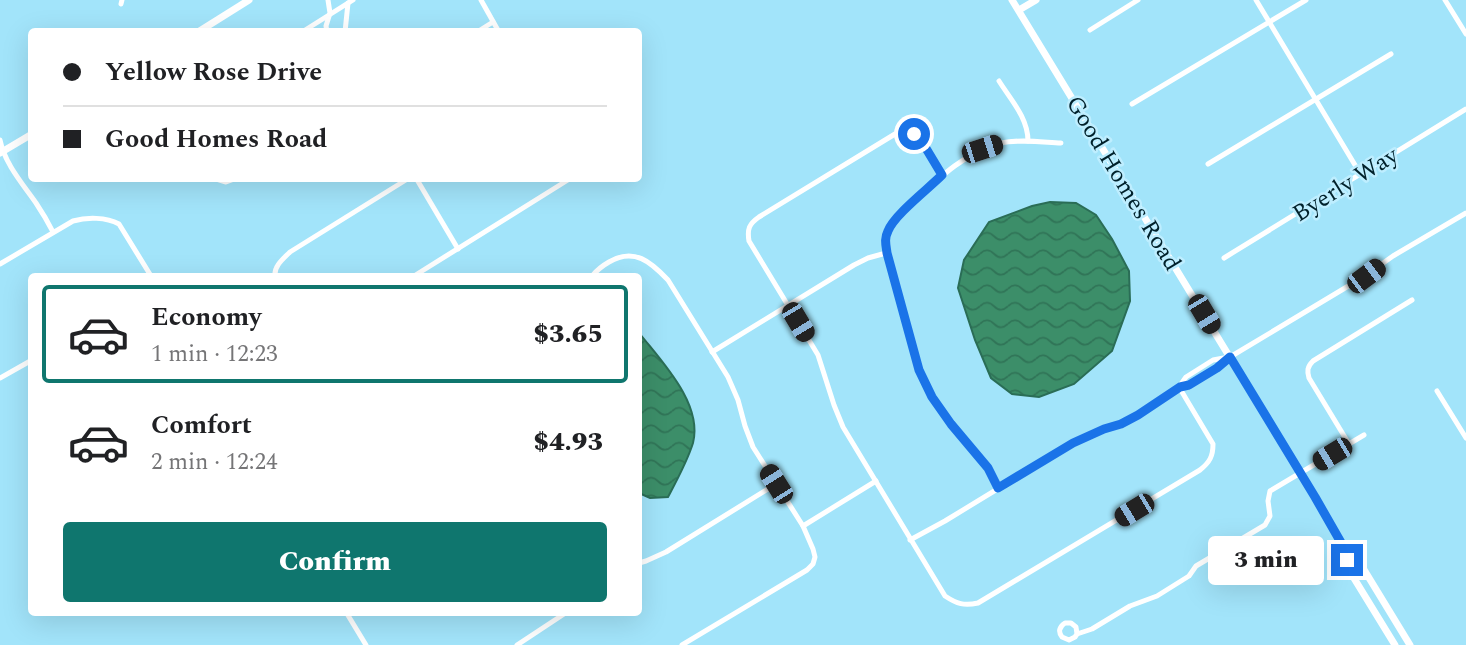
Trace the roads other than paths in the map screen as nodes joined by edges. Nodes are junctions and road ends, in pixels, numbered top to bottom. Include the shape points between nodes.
1 (249, 0) edge
2 (328, 0) edge
3 (481, 0) edge
4 (1012, 0) edge
5 (1036, 0) edge
6 (1138, 0) edge
7 (1256, 0) edge
8 (1306, 0) edge
9 (1445, 0) edge
10 (349, 1) edge
11 (1019, 10) junction
12 (330, 13) junction
13 (494, 22) junction
14 (1269, 22) junction
15 (204, 28) edge
16 (308, 28) edge
17 (326, 28) edge
18 (346, 28) edge
19 (484, 28) edge
20 (497, 28) edge
21 (1090, 30) dead end
22 (1466, 34) edge
23 (1391, 54) dead end
24 (999, 82) dead end
25 (1315, 99) junction
26 (1132, 104) dead end
27 (1466, 109) edge
28 (28, 136) edge
29 (0, 140) edge
30 (1028, 141) junction
31 (1061, 143) dead end
32 (1, 152) edge
33 (1209, 164) dead end
34 (942, 175) junction
35 (1361, 175) junction
36 (403, 182) edge
37 (418, 182) edge
38 (565, 182) edge
39 (1466, 213) edge
40 (53, 232) junction
41 (458, 249) junction
42 (887, 253) junction
43 (1224, 258) dead end
44 (0, 264) edge
45 (149, 273) edge
46 (275, 273) edge
47 (419, 273) edge
48 (594, 273) edge
49 (1412, 300) dead end
50 (788, 305) junction
51 (712, 352) junction
52 (1230, 357) junction
53 (28, 362) edge
54 (0, 377) edge
55 (1180, 387) junction
56 (1437, 391) dead end
57 (1364, 435) dead end
58 (1466, 438) edge
59 (1349, 444) junction
60 (1299, 473) junction
61 (876, 481) junction
62 (776, 484) junction
63 (998, 488) junction
64 (803, 526) junction
65 (910, 540) junction
66 (1343, 546) junction
67 (642, 562) edge
68 (348, 616) edge
69 (561, 616) edge
70 (1077, 634) dead end
71 (366, 645) edge
72 (517, 645) edge
73 (682, 645) edge
74 (1395, 645) edge
75 (1410, 645) edge

1 - 15 street
2 - 12 street
3 - 13 street
4 - 11 street, Good Homes Road
5 - 11 street
6 - 21 street
7 - 14 street
8 - 14 street
9 - 22 street
10 - 12 street
10 - 18 street
11 - 52 street, Good Homes Road
12 - 16 street
12 - 17 street
13 - 19 street
13 - 20 street
14 - 25 street
14 - 26 street
23 - 25 street
24 - 30 street via 1024,121
25 - 33 street
25 - 35 street
27 - 35 street, Byerly Way
28 - 32 street
29 - 32 street
30 - 31 street
30 - 34 street via 982,149
32 - 40 street
34 - 42 street via 888,228
34 - 50 street via 921,140 905,131 751,222 749,242
35 - 43 street, Byerly Way
36 - 46 street via 290,252
37 - 41 street
38 - 41 street
39 - 52 street
40 - 44 street
40 - 45 street via 82,218 119,223
41 - 47 street
42 - 50 street via 854,265
42 - 63 street via 919,370 932,397 988,468
48 - 51 street via 614,259 631,255 644,259 668,280
49 - 59 street via 1309,365 1309,378
50 - 51 street
50 - 61 street via 818,355 843,427
51 - 62 street via 738,400 753,447
52 - 55 street via 1213,360 1186,377
52 - 60 street, Good Homes Road
53 - 54 street
55 - 63 street via 1138,415 1073,443
55 - 65 street via 1213,444 1208,463 978,603 965,606 945,596
56 - 58 street
57 - 59 street
59 - 60 street
60 - 66 street, Good Homes Road
60 - 70 street via 1270,491 1270,516 1265,525 1196,566 1189,576 1157,596
61 - 64 street
61 - 65 street
62 - 64 street
62 - 67 street
63 - 65 street
64 - 73 street via 815,557 807,570
66 - 74 street, Good Homes Road via 1352,575
66 - 75 street, Good Homes Road via 1363,568
68 - 71 street
69 - 72 street

